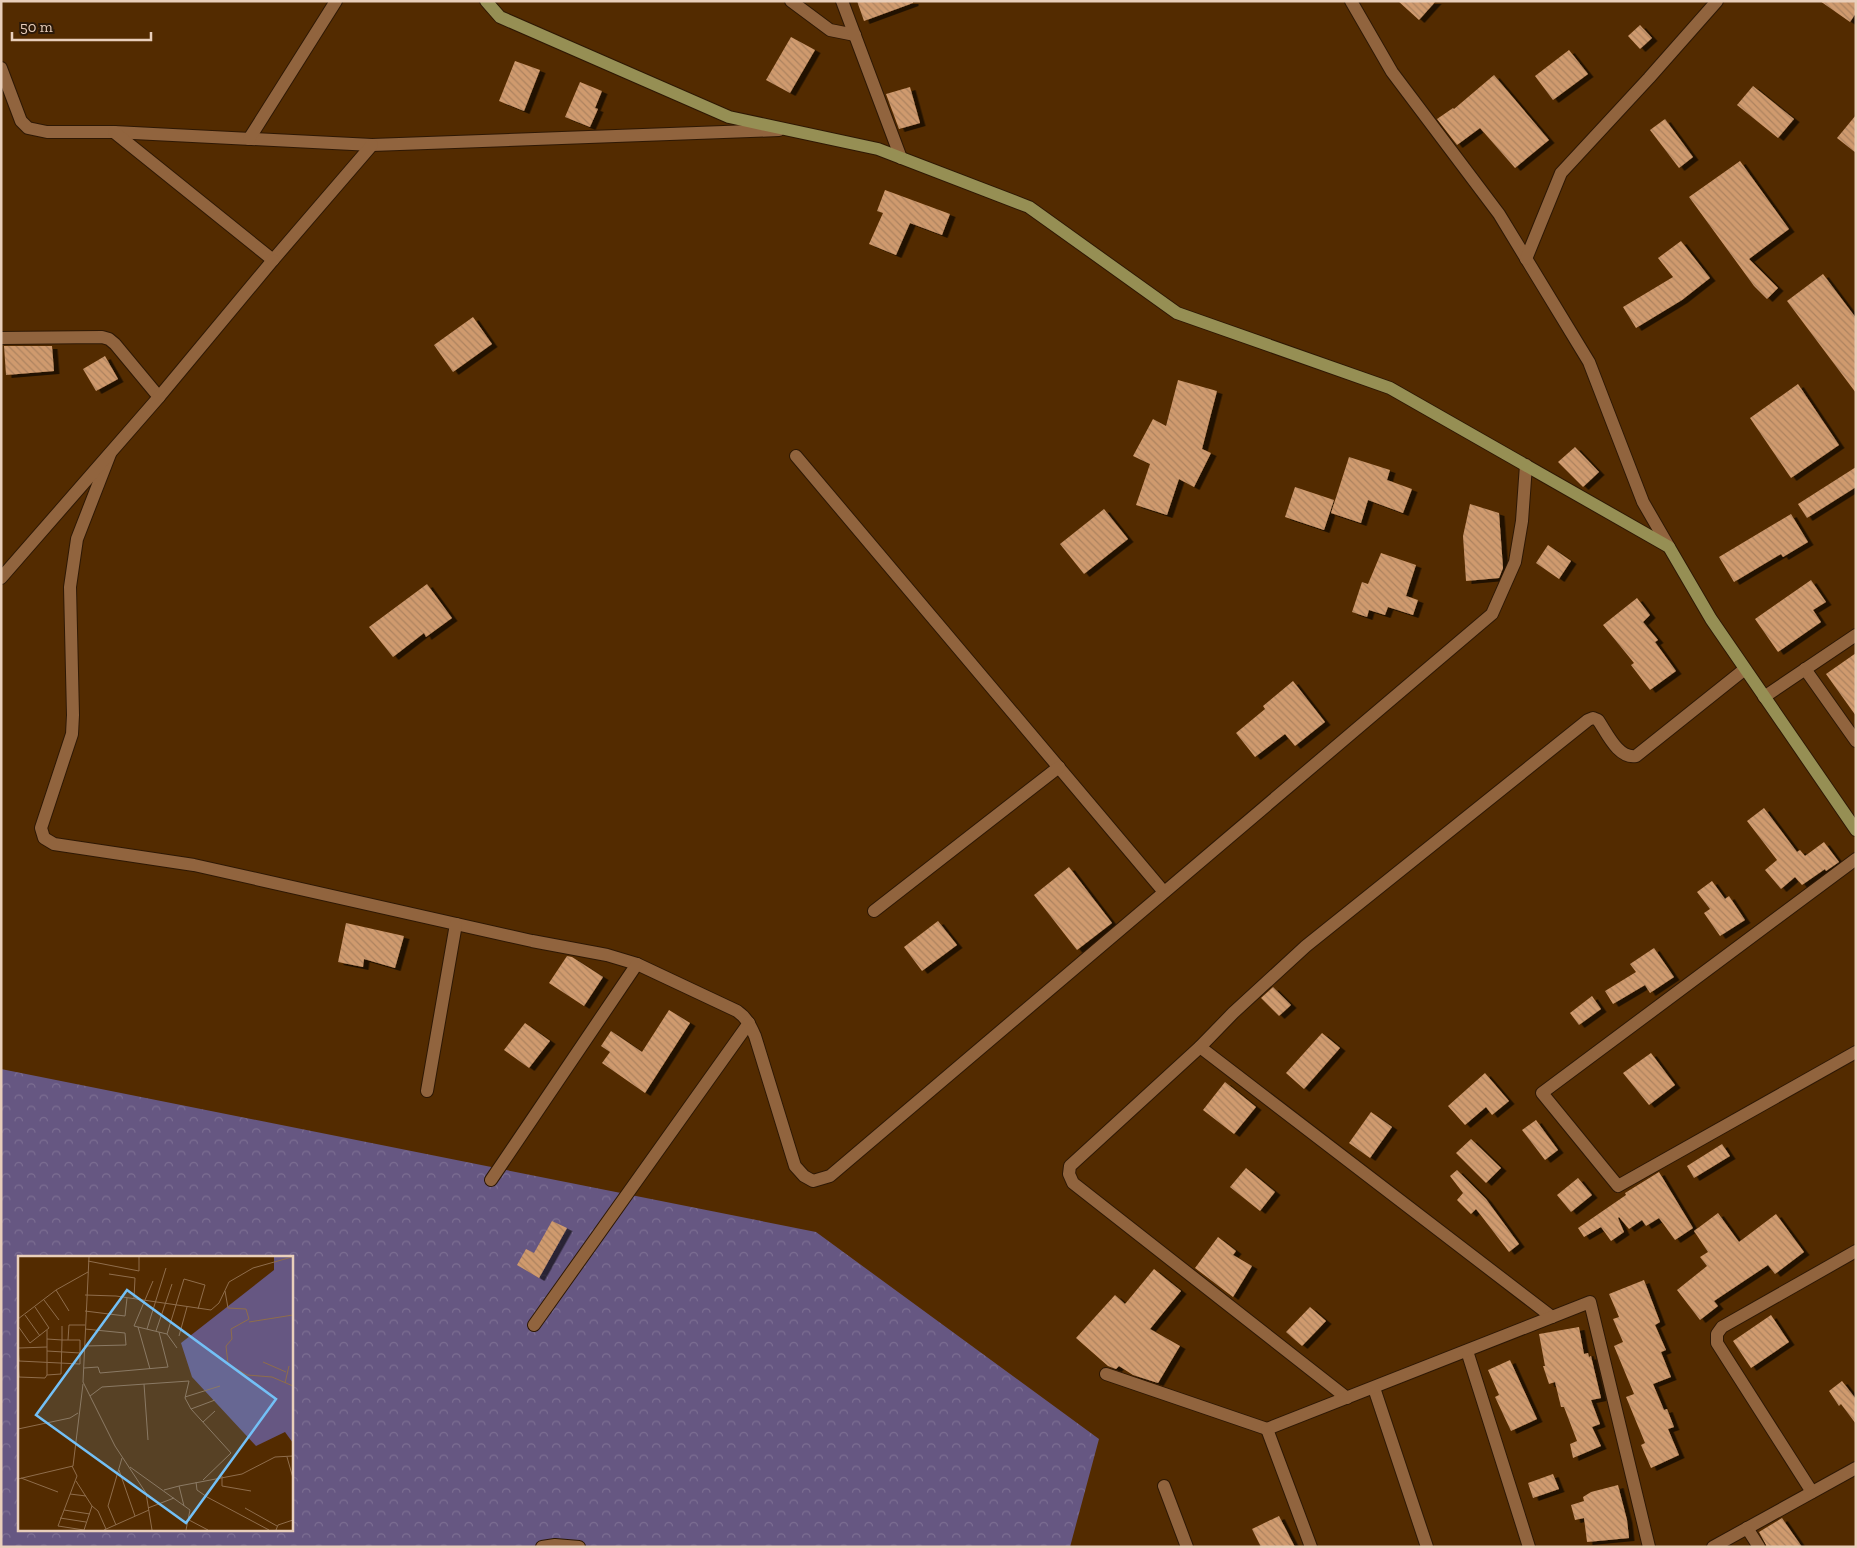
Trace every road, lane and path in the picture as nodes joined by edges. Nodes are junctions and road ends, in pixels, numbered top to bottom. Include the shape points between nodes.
1 (336, 1) edge
2 (486, 1) edge
3 (791, 1) edge
4 (842, 1) edge
5 (1351, 1) edge
6 (1717, 1) edge
7 (855, 35) junction
8 (1, 68) edge
9 (786, 130) junction
10 (114, 132) junction
11 (249, 139) junction
12 (372, 145) junction
13 (901, 158) junction
14 (1526, 259) junction
15 (273, 260) junction
16 (1, 338) edge
17 (159, 397) junction
18 (110, 454) junction
19 (796, 456) dead end
20 (1526, 465) junction
21 (1669, 547) junction
22 (1, 578) edge
23 (1856, 635) edge
24 (1745, 669) junction
25 (1805, 669) junction
26 (1764, 697) junction
27 (1856, 741) edge
28 (1059, 767) junction
29 (1856, 830) edge
30 (1856, 859) edge
31 (1164, 892) junction
32 (874, 912) dead end
33 (456, 924) junction
34 (637, 964) junction
35 (749, 1023) junction
36 (1200, 1047) junction
37 (1856, 1052) edge
38 (427, 1091) dead end
39 (492, 1180) dead end
40 (1856, 1251) edge
41 (1552, 1317) junction
42 (534, 1325) dead end
43 (1467, 1351) junction
44 (1106, 1374) dead end
45 (1374, 1388) junction
46 (1347, 1398) junction
47 (1267, 1429) junction
48 (1856, 1468) edge
49 (1164, 1486) dead end
50 (1812, 1492) junction
51 (1748, 1528) junction
52 (542, 1547) edge
53 (579, 1547) edge
54 (1187, 1547) edge
55 (1311, 1547) edge
56 (1427, 1547) edge
57 (1529, 1547) edge
58 (1649, 1547) edge
59 (1713, 1547) edge
60 (1759, 1547) edge

1 - 11 street
2 - 9 main road via 500,17 729,117
3 - 7 street via 830,30
4 - 7 street
5 - 14 street via 1392,72 1499,214
6 - 14 street via 1561,173
7 - 13 street
8 - 10 street via 17,113 28,128 47,132
9 - 12 street
9 - 13 main road via 878,149
10 - 11 street
10 - 15 street
11 - 12 street
12 - 15 street
13 - 20 main road via 1029,208 1177,313 1390,388
14 - 21 street via 1589,362 1643,502
15 - 17 street
16 - 17 street via 102,337 115,344
17 - 18 street
18 - 22 street
18 - 33 street via 77,540 70,587 72,734 41,828 44,838 54,844 194,866
19 - 28 street
20 - 21 main road
20 - 31 street via 1515,562 1492,614
21 - 24 main road
23 - 25 street
24 - 26 main road
24 - 36 street via 1636,756 1622,754 1598,720 1588,720 1306,946 1233,1012
25 - 26 street
25 - 27 street
26 - 29 main road
28 - 31 street
28 - 32 street
30 - 37 street via 1542,1093 1618,1186
31 - 35 street via 822,1180 813,1181 795,1166
33 - 34 street via 538,943 591,951
33 - 38 street
34 - 35 street via 737,1011
34 - 39 street
35 - 42 street
36 - 41 street
36 - 46 street via 1070,1166 1069,1174 1073,1183
40 - 50 street via 1722,1327 1717,1334 1717,1343
41 - 43 street
41 - 58 street via 1590,1302
43 - 45 street
43 - 57 street
44 - 47 street
45 - 46 street
45 - 56 street
46 - 47 street
47 - 55 street
48 - 50 street
49 - 54 street
50 - 51 street
51 - 59 street
51 - 60 street
52 - 53 street

